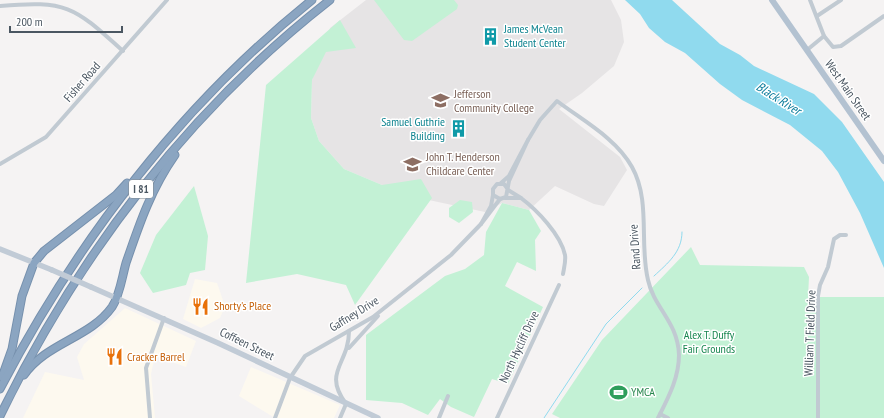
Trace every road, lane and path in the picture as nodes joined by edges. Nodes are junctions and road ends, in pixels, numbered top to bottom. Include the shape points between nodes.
1 (167, 0) edge
2 (312, 0) edge
3 (330, 0) edge
4 (772, 0) edge
5 (810, 0) edge
6 (841, 0) edge
7 (0, 6) edge
8 (816, 16) junction
9 (884, 16) edge
10 (824, 36) junction
11 (807, 50) junction
12 (123, 51) junction
13 (194, 127) junction
14 (528, 140) junction
15 (167, 141) junction
16 (884, 161) edge
17 (0, 164) edge
18 (501, 184) junction
19 (508, 189) junction
20 (493, 195) junction
21 (521, 198) junction
22 (502, 199) junction
23 (481, 224) junction
24 (846, 235) dead end
25 (0, 249) edge
26 (34, 263) junction
27 (563, 274) dead end
28 (558, 285) dead end
29 (117, 298) junction
30 (385, 308) junction
31 (164, 318) junction
32 (349, 331) junction
33 (345, 354) junction
34 (290, 378) junction
35 (0, 383) edge
36 (0, 389) edge
37 (448, 396) dead end
38 (346, 404) junction
39 (659, 416) edge
40 (1, 417) edge
41 (150, 418) edge
42 (275, 418) edge
43 (340, 418) edge
44 (378, 418) edge
45 (439, 418) edge
46 (497, 418) edge
47 (668, 418) edge
48 (818, 418) edge

1 - 12 street, Fisher Road
2 - 15 highway, I 81 via 243,61
3 - 13 highway, I 81 via 237,83
4 - 11 main road, West Main Street
5 - 8 street
6 - 8 street
7 - 12 street via 48,3 68,8 84,16
8 - 10 street
9 - 10 street via 839,47 831,45
10 - 11 street
11 - 16 main road, West Main Street
12 - 17 street, Fisher Road via 46,137
13 - 29 highway via 151,194 137,230
13 - 40 highway, I 81 via 144,185 102,240 40,338
14 - 18 street via 509,176
14 - 19 street
14 - 39 street, Rand Drive via 540,120 557,101 615,146 632,166 643,205 648,282 672,325 679,355 674,383
15 - 26 highway via 153,152 116,195 44,251
15 - 36 highway, I 81 via 121,197 67,273 34,326
18 - 19 street
18 - 20 street, Gaffney Drive via 494,187
19 - 21 street
19 - 22 street, Gaffney Drive
20 - 22 street
20 - 23 street, Gaffney Drive via 492,206
21 - 22 street
21 - 27 street via 531,206 560,242 565,255
22 - 23 street, Gaffney Drive
23 - 30 street, Gaffney Drive via 451,255
24 - 48 street, William T Field Drive via 834,239 819,292
25 - 26 main road, Coffeen Street
26 - 29 main road, Coffeen Street, bridge
26 - 35 highway via 22,296 12,349
28 - 46 street, North Hycliff Drive
29 - 31 main road, Coffeen Street
29 - 40 highway via 97,323 57,346 28,370
30 - 32 street, Gaffney Drive
30 - 33 street
31 - 34 main road, Coffeen Street
31 - 41 street via 146,368
32 - 33 street via 349,345
32 - 34 street, Gaffney Drive via 308,353
33 - 38 street via 335,380 336,387
34 - 38 main road, Coffeen Street
34 - 42 street, Gaffney Drive
37 - 45 street
38 - 43 street
38 - 44 main road, Coffeen Street
39 - 47 street

